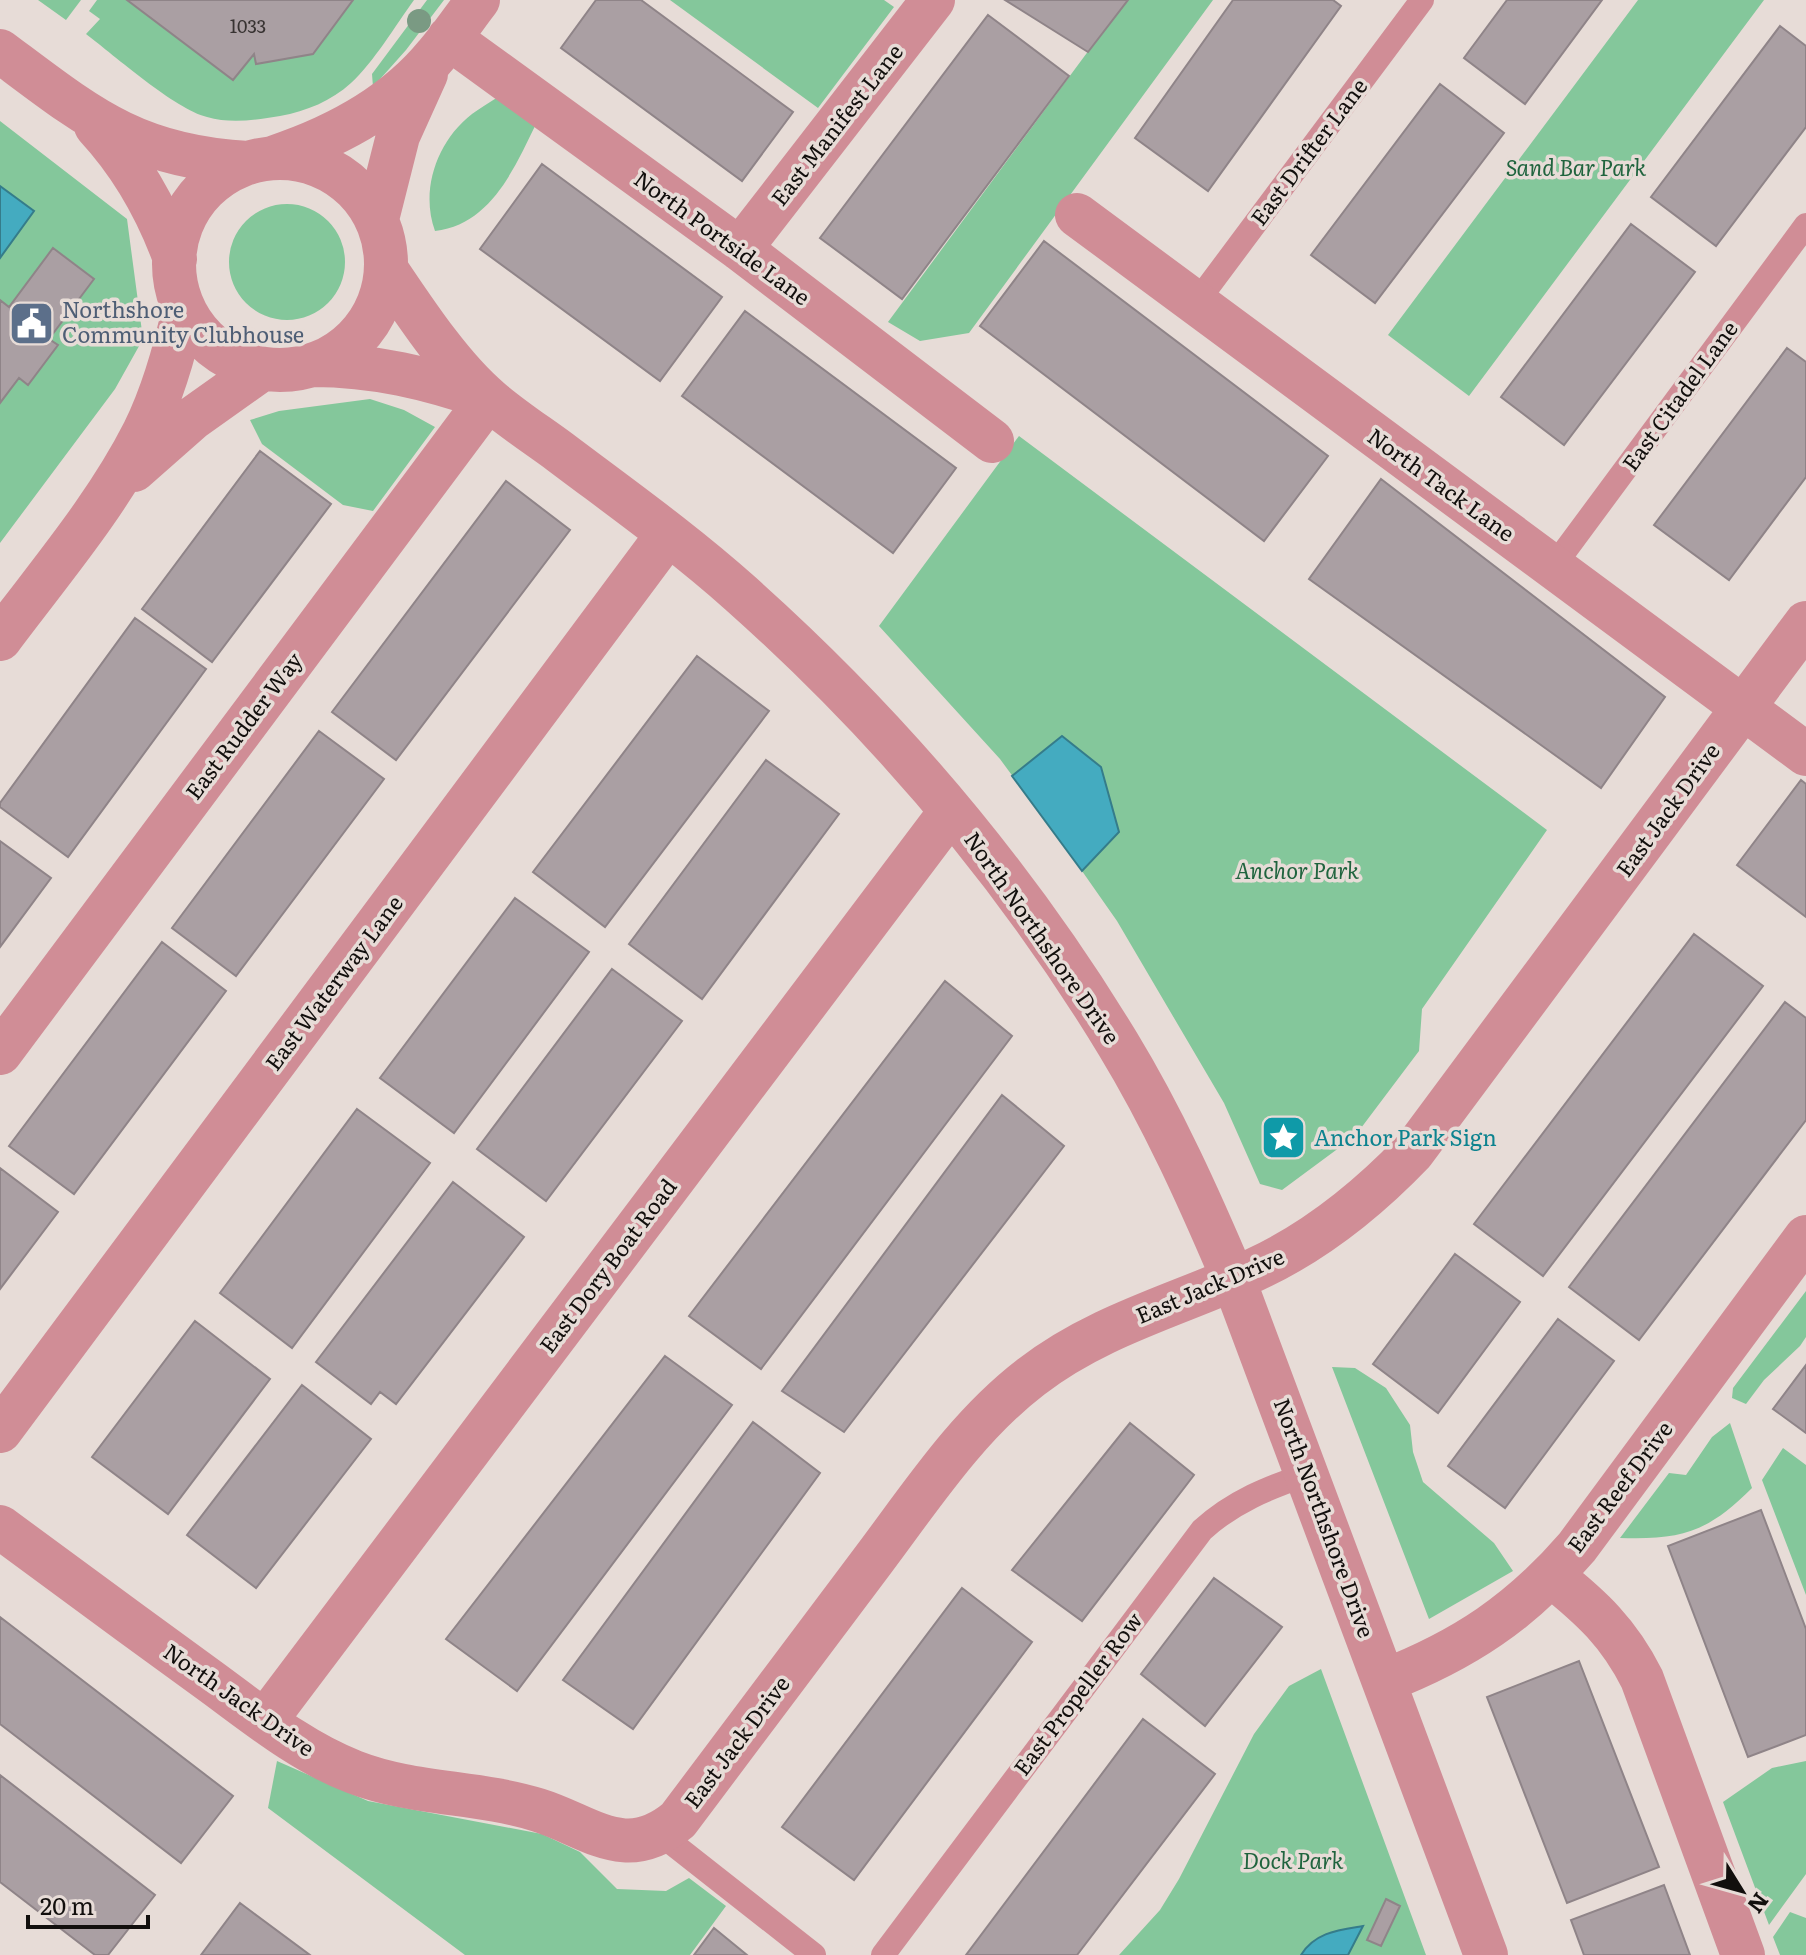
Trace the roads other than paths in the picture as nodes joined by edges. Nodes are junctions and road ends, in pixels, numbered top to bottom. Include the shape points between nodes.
1 (478, 0) edge
2 (933, 0) edge
3 (1422, 0) edge
4 (442, 47) junction
5 (0, 51) edge
6 (87, 116) junction
7 (260, 161) junction
8 (1077, 215) dead end
9 (377, 219) junction
10 (1806, 225) edge
11 (740, 249) junction
12 (175, 259) junction
13 (386, 269) junction
14 (1196, 303) junction
15 (184, 309) junction
16 (313, 365) junction
17 (262, 369) junction
18 (488, 399) junction
19 (992, 441) dead end
20 (104, 500) junction
21 (668, 534) junction
22 (1553, 567) junction
23 (1806, 623) edge
24 (0, 639) edge
25 (1743, 707) junction
26 (1806, 754) edge
27 (951, 811) junction
28 (0, 1053) edge
29 (1803, 1247) edge
30 (1233, 1278) junction
31 (0, 1431) edge
32 (1308, 1474) junction
33 (0, 1527) edge
34 (1552, 1576) junction
35 (1384, 1681) junction
36 (265, 1721) junction
37 (652, 1836) junction
38 (814, 1955) edge
39 (883, 1955) edge
40 (1486, 1955) edge
41 (1743, 1955) edge

1 - 4 street
2 - 11 street, East Manifest Lane
3 - 14 lane, East Drifter Lane
4 - 7 street via 397,93 363,117 324,139
4 - 9 street via 398,136
4 - 11 street, North Portside Lane
5 - 6 street
6 - 7 street via 148,146 183,156
6 - 12 street via 150,199
7 - 9 street via 298,160 323,167 363,197
7 - 12 street via 224,174 204,190 188,210
8 - 14 street, North Tack Lane
9 - 13 street
10 - 22 lane, East Citadel Lane
11 - 19 street, North Portside Lane
12 - 15 street
13 - 16 street via 371,318 356,338
13 - 18 street via 435,338
14 - 22 street, North Tack Lane
15 - 17 street via 216,348 237,362
15 - 20 street via 161,393
16 - 17 street
16 - 18 street via 381,368
17 - 20 street via 193,418
18 - 21 street, North Northshore Drive
18 - 28 street, East Rudder Way
20 - 24 street
21 - 27 street, North Northshore Drive via 826,674
21 - 31 street, East Waterway Lane
22 - 25 street, North Tack Lane
23 - 25 street, East Jack Drive
25 - 26 street, North Tack Lane
25 - 30 street, East Jack Drive via 1413,1152 1343,1218 1299,1247
27 - 30 street, North Northshore Drive via 1019,898 1118,1044 1190,1179
27 - 36 street, East Dory Boat Road
29 - 34 street, East Reef Drive
30 - 32 street, North Northshore Drive
30 - 37 street, East Jack Drive via 1095,1335 1001,1403 945,1465 678,1820
32 - 35 street, North Northshore Drive
32 - 39 lane, East Propeller Row via 1252,1495 1202,1530
33 - 36 street, North Jack Drive
34 - 35 street, East Reef Drive via 1488,1631
34 - 41 street via 1601,1616 1642,1679
35 - 40 street, North Northshore Drive
36 - 37 street, North Jack Drive via 320,1757 375,1780 501,1800 611,1840
37 - 38 lane

